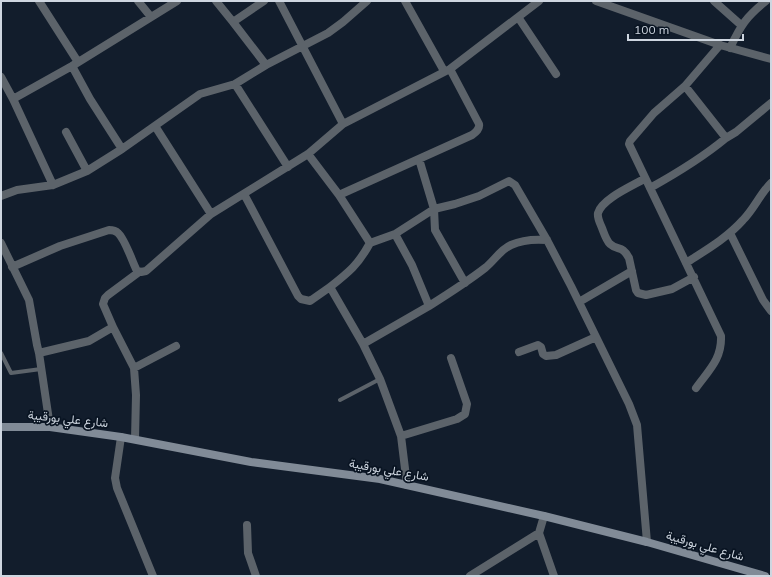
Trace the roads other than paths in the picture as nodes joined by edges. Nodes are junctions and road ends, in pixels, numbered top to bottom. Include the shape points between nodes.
1 (39, 1) edge
2 (138, 1) edge
3 (177, 1) edge
4 (216, 1) edge
5 (264, 1) edge
6 (279, 1) edge
7 (367, 1) edge
8 (405, 1) edge
9 (539, 1) edge
10 (596, 1) edge
11 (714, 1) edge
12 (766, 1) edge
13 (151, 17) junction
14 (518, 17) junction
15 (234, 22) junction
16 (741, 25) junction
17 (720, 45) junction
18 (302, 46) junction
19 (730, 48) junction
20 (771, 59) edge
21 (75, 64) junction
22 (266, 66) junction
23 (447, 70) junction
24 (556, 74) dead end
25 (1, 77) edge
26 (235, 84) junction
27 (685, 86) junction
28 (13, 98) junction
29 (771, 102) edge
30 (343, 124) junction
31 (155, 126) junction
32 (66, 132) dead end
33 (726, 138) junction
34 (122, 149) junction
35 (308, 154) junction
36 (419, 159) junction
37 (288, 167) junction
38 (87, 170) junction
39 (644, 179) junction
40 (771, 183) edge
41 (53, 186) junction
42 (650, 188) junction
43 (244, 194) junction
44 (338, 195) junction
45 (1, 196) edge
46 (434, 209) junction
47 (211, 214) junction
48 (730, 233) junction
49 (395, 234) junction
50 (547, 240) junction
51 (1, 243) edge
52 (370, 243) junction
53 (686, 263) junction
54 (12, 267) junction
55 (632, 270) junction
56 (139, 272) junction
57 (694, 277) junction
58 (465, 283) junction
59 (330, 287) junction
60 (579, 302) junction
61 (429, 306) junction
62 (770, 307) edge
63 (113, 327) junction
64 (596, 337) junction
65 (363, 344) junction
66 (176, 346) dead end
67 (519, 352) dead end
68 (1, 353) edge
69 (40, 353) junction
70 (451, 358) dead end
71 (42, 368) junction
72 (134, 368) junction
73 (380, 379) junction
74 (696, 388) dead end
75 (340, 400) dead end
76 (1, 427) edge
77 (50, 427) junction
78 (401, 436) junction
79 (121, 437) junction
80 (135, 439) junction
81 (407, 485) junction
82 (544, 516) junction
83 (247, 525) dead end
84 (539, 533) junction
85 (647, 542) junction
86 (153, 576) edge
87 (256, 576) edge
88 (470, 576) edge
89 (554, 576) edge
90 (765, 576) edge

1 - 21 street
2 - 13 street
3 - 13 street
4 - 15 street
5 - 15 street
6 - 18 street
7 - 18 street via 333,30
8 - 23 street
9 - 14 street
10 - 17 street
11 - 16 street
12 - 16 street
13 - 21 street
14 - 23 street
14 - 24 street
15 - 22 street
16 - 19 street
17 - 19 street
17 - 27 street
18 - 22 street
18 - 30 street
19 - 20 street
21 - 28 street
21 - 34 street via 90,99
22 - 26 street
23 - 30 street
23 - 36 street via 479,126 477,132 472,135
25 - 28 street
26 - 31 street via 200,94
26 - 37 street
27 - 33 street
27 - 39 street via 654,112 630,141
28 - 41 street
29 - 33 street
30 - 35 street
31 - 34 street
31 - 47 street
32 - 38 street
33 - 42 street via 696,161
34 - 38 street
35 - 37 street
35 - 44 street
36 - 44 street
36 - 46 street
37 - 43 street
38 - 41 street
39 - 42 street
39 - 55 street via 607,200 598,213 598,221 610,243 624,250
40 - 48 street
41 - 45 street via 17,190
42 - 53 street
43 - 47 street
43 - 59 street via 300,299 310,301
44 - 52 street
46 - 49 street
46 - 50 street via 479,196 509,181 515,185
46 - 58 street via 435,230
47 - 56 street via 150,269
48 - 53 street
48 - 62 street via 763,300
49 - 52 street
49 - 61 street via 412,265
50 - 58 street via 534,239 512,244
50 - 60 street
51 - 54 street
52 - 59 street via 353,268
53 - 57 street
54 - 56 street via 60,246 113,230 121,237
54 - 69 street via 29,300
55 - 57 street via 636,290 641,295 672,289
55 - 60 street
56 - 63 street via 108,295 104,301
57 - 74 street via 721,336 721,348 716,361
58 - 61 street
59 - 65 street
60 - 64 street
61 - 65 street
63 - 69 street via 89,341
63 - 72 street
64 - 67 street via 551,356 543,354 538,345
64 - 85 street via 637,425
65 - 73 street
66 - 72 street
68 - 71 lane via 11,373
69 - 71 street
70 - 78 street via 467,404 465,414 463,417
71 - 77 street
72 - 80 street
73 - 75 lane
73 - 78 street
76 - 77 main road, شارع علي بورقيبة
77 - 79 main road, شارع علي بورقيبة
78 - 81 street
79 - 80 main road, شارع علي بورقيبة
79 - 86 street via 115,478 117,488
80 - 81 main road, شارع علي بورقيبة via 251,462
81 - 82 main road, شارع علي بورقيبة
82 - 84 street
82 - 85 main road, شارع علي بورقيبة
83 - 87 street via 248,553
84 - 88 street
84 - 89 street
85 - 90 main road, شارع علي بورقيبة

